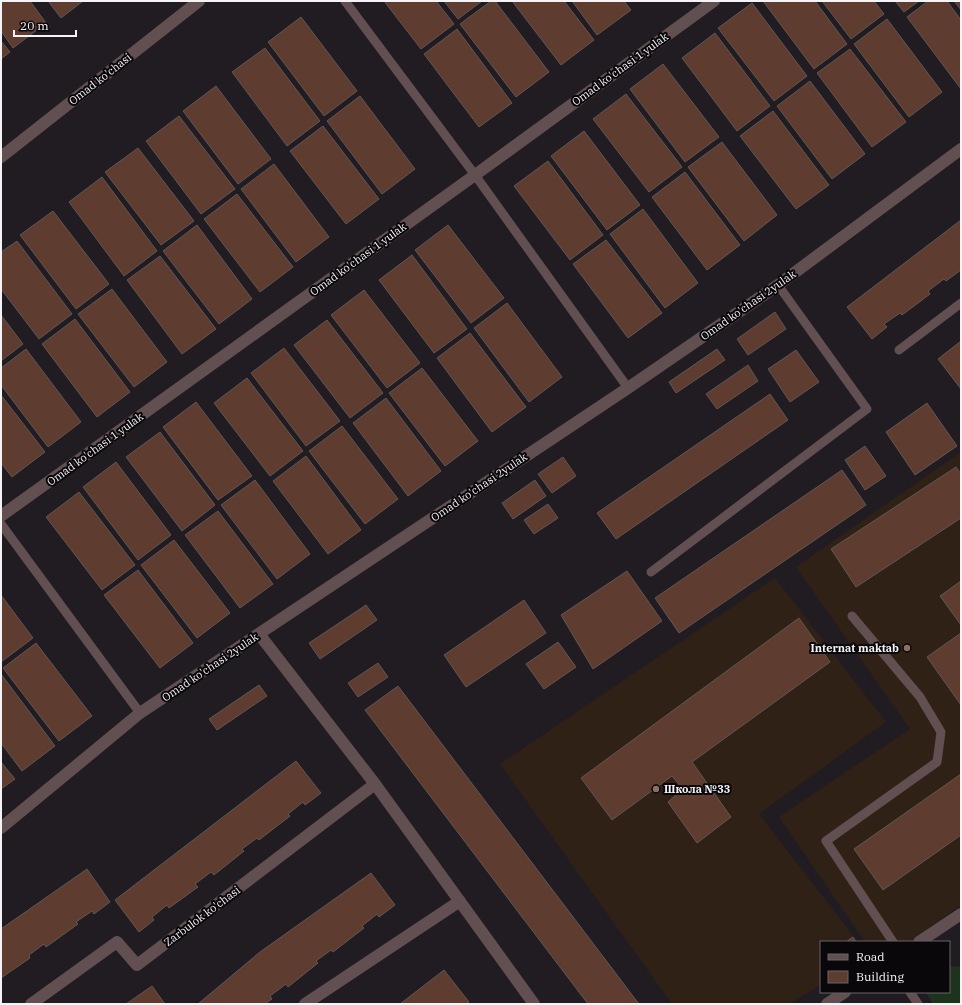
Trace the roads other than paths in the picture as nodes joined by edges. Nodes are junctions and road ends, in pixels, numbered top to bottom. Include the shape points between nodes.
1 (199, 1) edge
2 (345, 1) edge
3 (714, 1) edge
4 (961, 149) edge
5 (1, 157) edge
6 (475, 175) junction
7 (778, 285) junction
8 (961, 303) edge
9 (899, 350) dead end
10 (628, 388) junction
11 (1, 516) edge
12 (1, 524) edge
13 (651, 572) dead end
14 (852, 616) dead end
15 (259, 634) junction
16 (140, 713) junction
17 (375, 784) junction
18 (1, 828) edge
19 (460, 901) junction
20 (961, 914) edge
21 (892, 941) edge
22 (920, 941) edge
23 (844, 993) edge
24 (911, 993) edge
25 (31, 1004) edge
26 (305, 1004) edge
27 (534, 1004) edge
28 (827, 1004) edge
29 (918, 1004) edge

1 - 5 street, Omad ko'chasi
2 - 6 lane
3 - 6 street, Omad ko'chasi 1 yulak
4 - 7 street, Omad ko'chasi 2yulak
6 - 10 lane
6 - 11 street, Omad ko'chasi 1 yulak
7 - 10 street, Omad ko'chasi 2yulak
7 - 13 lane via 867,410
8 - 9 lane
10 - 15 street, Omad ko'chasi 2yulak
12 - 16 lane
14 - 21 lane via 920,697 941,732 937,762 826,841
15 - 16 street, Omad ko'chasi 2yulak
15 - 17 street
16 - 18 street, Omad ko'chasi 2yulak
17 - 19 street
17 - 25 street, Zarbulok ko'chasi via 137,965 117,942
19 - 26 street
19 - 27 street
20 - 22 street
23 - 28 street
24 - 29 lane

